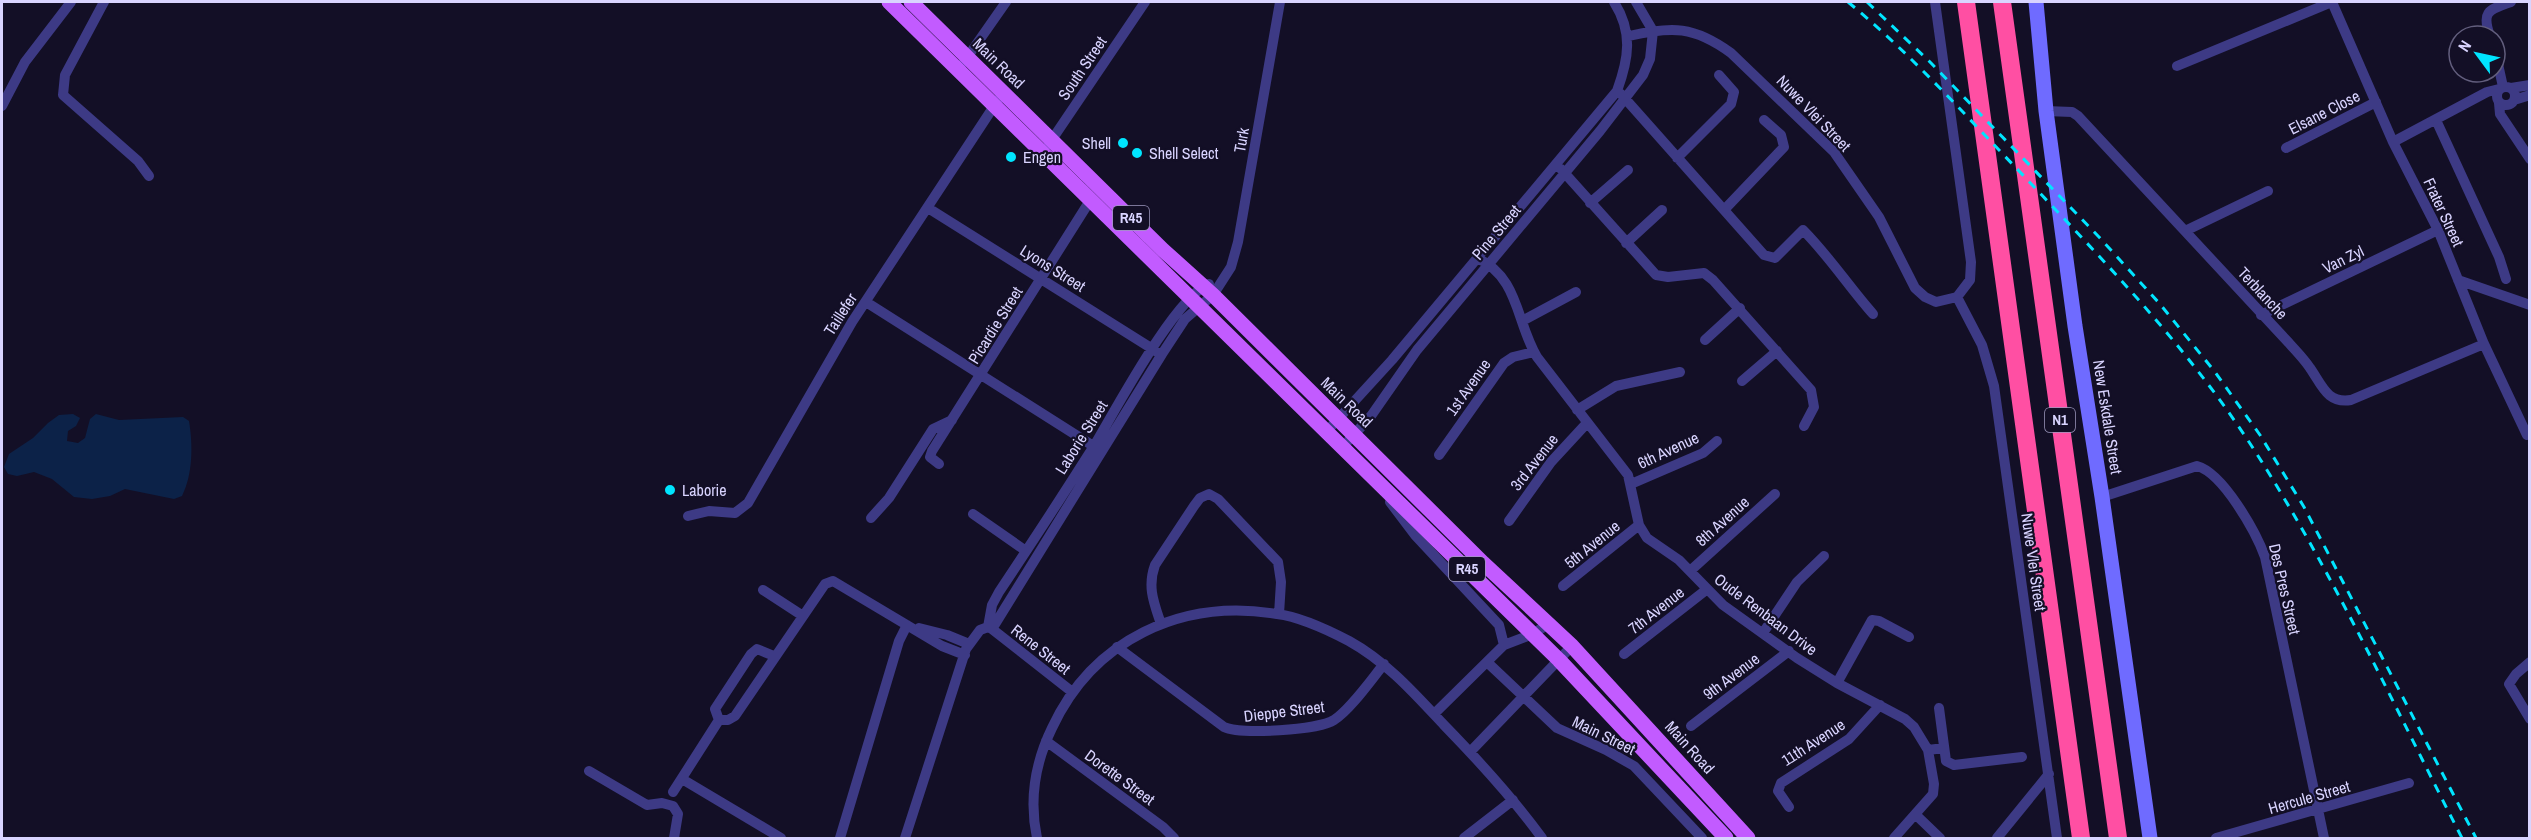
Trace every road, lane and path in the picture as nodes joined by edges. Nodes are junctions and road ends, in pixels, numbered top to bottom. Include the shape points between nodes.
1 (71, 2) edge
2 (104, 2) edge
3 (889, 2) edge
4 (911, 2) edge
5 (1006, 2) edge
6 (1145, 2) edge
7 (1280, 2) edge
8 (1614, 2) edge
9 (1636, 2) edge
10 (1935, 2) edge
11 (1966, 2) edge
12 (2002, 2) edge
13 (2036, 2) edge
14 (2332, 2) edge
15 (2511, 2) edge
16 (2486, 24) edge
17 (1653, 30) junction
18 (1629, 36) junction
19 (963, 63) junction
20 (2177, 66) dead end
21 (1719, 75) dead end
22 (2503, 84) edge
23 (2529, 85) edge
24 (1622, 94) junction
25 (2529, 95) edge
26 (2504, 96) junction
27 (999, 98) junction
28 (2376, 102) junction
29 (2, 106) edge
30 (2046, 111) junction
31 (1764, 120) dead end
32 (2436, 120) junction
33 (2393, 142) junction
34 (1047, 146) junction
35 (2286, 148) dead end
36 (1677, 158) junction
37 (2529, 159) edge
38 (1557, 164) junction
39 (1628, 170) dead end
40 (1565, 173) junction
41 (149, 176) dead end
42 (2268, 191) dead end
43 (1091, 199) junction
44 (1590, 203) junction
45 (928, 208) junction
46 (1662, 210) dead end
47 (1724, 210) junction
48 (2438, 230) junction
49 (2185, 231) junction
50 (1626, 243) junction
51 (1477, 258) junction
52 (1489, 264) junction
53 (1041, 279) junction
54 (2506, 279) dead end
55 (2458, 280) junction
56 (1209, 290) junction
57 (1576, 292) dead end
58 (1956, 297) junction
59 (1196, 301) junction
60 (866, 302) junction
61 (2529, 305) edge
62 (1740, 308) junction
63 (1873, 314) dead end
64 (2261, 315) junction
65 (1522, 321) junction
66 (1705, 340) dead end
67 (2484, 344) junction
68 (1157, 351) junction
69 (1777, 351) junction
70 (1534, 352) junction
71 (1680, 372) dead end
72 (981, 375) junction
73 (1742, 381) dead end
74 (1577, 410) junction
75 (1338, 418) junction
76 (952, 420) junction
77 (1587, 423) junction
78 (1804, 426) dead end
79 (1328, 430) junction
80 (1355, 434) junction
81 (2527, 435) dead end
82 (1717, 441) dead end
83 (1344, 446) junction
84 (1098, 449) junction
85 (1439, 455) dead end
86 (939, 464) dead end
87 (1372, 475) junction
88 (1632, 484) junction
89 (1775, 494) dead end
90 (2102, 497) junction
91 (973, 514) dead end
92 (688, 516) dead end
93 (871, 518) dead end
94 (1509, 521) dead end
95 (1639, 525) junction
96 (1033, 548) junction
97 (1824, 556) dead end
98 (1690, 571) junction
99 (2044, 579) junction
100 (1563, 586) dead end
101 (763, 590) dead end
102 (1706, 590) junction
103 (1279, 614) junction
104 (803, 616) junction
105 (907, 624) junction
106 (1161, 624) junction
107 (1548, 624) junction
108 (990, 628) junction
109 (1763, 633) junction
110 (1533, 634) junction
111 (1909, 637) dead end
112 (1504, 645) junction
113 (1572, 646) junction
114 (1117, 647) junction
115 (967, 650) junction
116 (1789, 651) junction
117 (1624, 654) dead end
118 (774, 656) junction
119 (1559, 660) junction
120 (2529, 662) edge
121 (1488, 663) junction
122 (1384, 664) junction
123 (1837, 683) junction
124 (1071, 692) junction
125 (1524, 698) junction
126 (1880, 705) junction
127 (1939, 708) dead end
128 (1434, 714) junction
129 (2529, 719) edge
130 (719, 720) junction
131 (1691, 726) dead end
132 (1046, 741) junction
133 (1944, 748) junction
134 (1928, 750) junction
135 (1470, 752) junction
136 (2022, 757) dead end
137 (590, 771) dead end
138 (2049, 774) junction
139 (682, 779) junction
140 (2409, 783) dead end
141 (673, 792) dead end
142 (1513, 800) junction
143 (1789, 807) dead end
144 (2317, 811) junction
145 (1916, 815) junction
146 (674, 838) edge
147 (781, 838) edge
148 (840, 838) edge
149 (905, 838) edge
150 (1037, 838) edge
151 (1174, 838) edge
152 (1464, 838) edge
153 (1542, 838) edge
154 (1702, 838) edge
155 (1726, 838) edge
156 (1748, 838) edge
157 (1894, 838) edge
158 (1940, 838) edge
159 (1997, 838) edge
160 (2057, 838) edge
161 (2070, 838) edge
162 (2081, 838) edge
163 (2118, 838) edge
164 (2150, 838) edge
165 (2216, 838) edge
166 (2324, 838) edge

1 - 29 street via 25,62
2 - 41 street via 65,75 63,95 138,161
3 - 19 main road, Main Road / R45
4 - 19 main road, Main Road / R45
5 - 19 street
6 - 34 street, South Street
7 - 56 street, Turk via 1238,242 1231,267
8 - 18 street
9 - 17 street
10 - 58 street via 1971,262 1970,280
11 - 99 highway, N1
12 - 163 highway, N1
13 - 30 street, New Eskdale Street
14 - 20 street
14 - 28 street, Frater Street
15 - 16 street via 2491,10
17 - 18 street, Nuwe Vlei Street
17 - 24 street, Pine Street via 1647,67
17 - 58 street, Nuwe Vlei Street via 1690,30 1715,41 1745,64 1834,152 1879,217 1915,288 1936,302
18 - 24 street, Pine Street
19 - 27 main road, Main Road / R45
21 - 36 street via 1734,92 1731,104
22 - 26 street
23 - 26 street
24 - 36 street
24 - 38 street, Pine Street
24 - 40 street, Pine Street
25 - 26 street
26 - 32 street via 2470,102
26 - 37 street via 2500,114
27 - 34 main road, Main Road / R45
27 - 45 street, Taillefer
28 - 33 street, Frater Street
28 - 35 street, Elsane Close
30 - 49 street, Terblanche via 2072,112 2078,116
30 - 90 street, New Eskdale Street
31 - 47 street via 1781,135 1784,147
32 - 33 street
32 - 54 street
33 - 48 street, Frater Street
34 - 43 main road, Main Road / R45
34 - 56 main road, Main Road / R45
36 - 47 street
38 - 40 street
38 - 51 street, Pine Street
39 - 44 street
40 - 44 street
40 - 52 street, Pine Street
42 - 49 street
43 - 53 street, Picardie Street
43 - 59 main road, Main Road / R45
44 - 50 street
45 - 53 street, Lyons Street
45 - 60 street, Taillefer
46 - 50 street
47 - 63 street via 1764,255 1772,258 1803,230
48 - 55 street, Frater Street
48 - 64 street, Van Zyl
49 - 64 street, Terblanche
50 - 62 street via 1656,275 1709,275
51 - 52 street
51 - 75 street, Pine Street
52 - 65 street via 1509,284
52 - 80 street, Pine Street via 1417,350
53 - 68 street, Lyons Street
53 - 72 street, Picardie Street
55 - 61 street
55 - 67 street, Frater Street
56 - 59 street
56 - 75 main road, Main Road / R45
57 - 65 street
58 - 138 street, Nuwe Vlei Street via 1982,345 1994,386
59 - 68 street, Laborie Street
59 - 79 main road, Main Road / R45
60 - 72 street
60 - 92 street, Taillefer via 748,503 735,513 709,511
62 - 66 street
62 - 69 street
64 - 67 street, Terblanche via 2300,356 2328,396 2342,401
65 - 70 street
67 - 81 street, Frater Street
68 - 84 street, Laborie Street
69 - 73 street
69 - 78 street via 1813,396 1814,407
70 - 74 street
70 - 85 street, 1st Avenue via 1504,363
71 - 74 street via 1616,386
72 - 76 street, Picardie Street
72 - 84 street
74 - 77 street
75 - 79 street, Pine Street
75 - 80 main road, Main Road / R45
76 - 86 street, Picardie Street via 930,454
76 - 93 street via 933,429 889,498
77 - 88 street
77 - 94 street, 3rd Avenue via 1544,471
79 - 83 main road, Main Road / R45
80 - 83 street, Pine Street
80 - 107 main road, Main Road / R45
82 - 88 street, 6th Avenue via 1703,453
83 - 87 main road, Main Road / R45
84 - 96 street, Laborie Street
87 - 110 main road, Main Road / R45
87 - 112 street, Main Road via 1415,535 1499,625
88 - 95 street
89 - 98 street, 8th Avenue
90 - 144 street, Des Pres Street via 2198,466 2212,475 2242,510 2265,557
90 - 164 street, New Eskdale Street
91 - 96 street
95 - 98 street, Oude Renbaan Drive via 1647,538
95 - 100 street, 5th Avenue
96 - 108 street, Laborie Street via 995,600
97 - 109 street via 1797,582
98 - 102 street, Oude Renbaan Drive
99 - 161 highway
99 - 162 highway, N1
101 - 104 street
102 - 109 street, Oude Renbaan Drive
102 - 117 street, 7th Avenue
103 - 106 street via 1216,611
103 - 106 street via 1278,562 1218,499 1209,495 1194,506 1151,574 1151,593
103 - 122 street via 1348,641
104 - 105 street via 825,584 833,581
104 - 118 street
105 - 115 street via 942,646
105 - 148 street
106 - 114 street
107 - 110 street
107 - 113 main road, Main Road / R45
108 - 115 street via 980,630
108 - 124 street, Rene Street
109 - 116 street, Oude Renbaan Drive
110 - 112 street
110 - 119 main road, Main Road / R45
111 - 123 street via 1872,620
112 - 121 street
113 - 119 street
113 - 156 main road, Main Road / R45
114 - 122 street, Dieppe Street via 1224,727 1239,732 1333,721
114 - 124 street via 1095,664
115 - 149 street
116 - 123 street, Oude Renbaan Drive
116 - 131 street, 9th Avenue
118 - 130 street via 735,716
118 - 130 street via 757,650 751,654 715,709
119 - 125 street
119 - 155 main road, Main Road / R45
120 - 129 street via 2509,684
121 - 125 street, Main Street
121 - 128 street
122 - 128 street
123 - 126 street, Oude Renbaan Drive
124 - 132 street
125 - 135 street
125 - 154 street, Main Street via 1557,729 1634,766
126 - 134 street, Oude Renbaan Drive via 1914,727
126 - 143 street, 11th Avenue via 1849,739 1780,783 1778,791
127 - 133 street
128 - 135 street
130 - 139 street
132 - 150 street via 1034,785
132 - 151 street, Dorette Street
133 - 134 street
133 - 136 street via 1946,760 1954,765
134 - 145 street via 1934,790
135 - 142 street
137 - 146 street via 647,805 673,806 678,814
138 - 159 street
138 - 160 street, Nuwe Vlei Street
139 - 141 street
139 - 147 street
140 - 144 street, Hercule Street
142 - 152 street
142 - 153 street
144 - 165 street, Hercule Street
144 - 166 street, Des Pres Street
145 - 157 street
145 - 158 street

